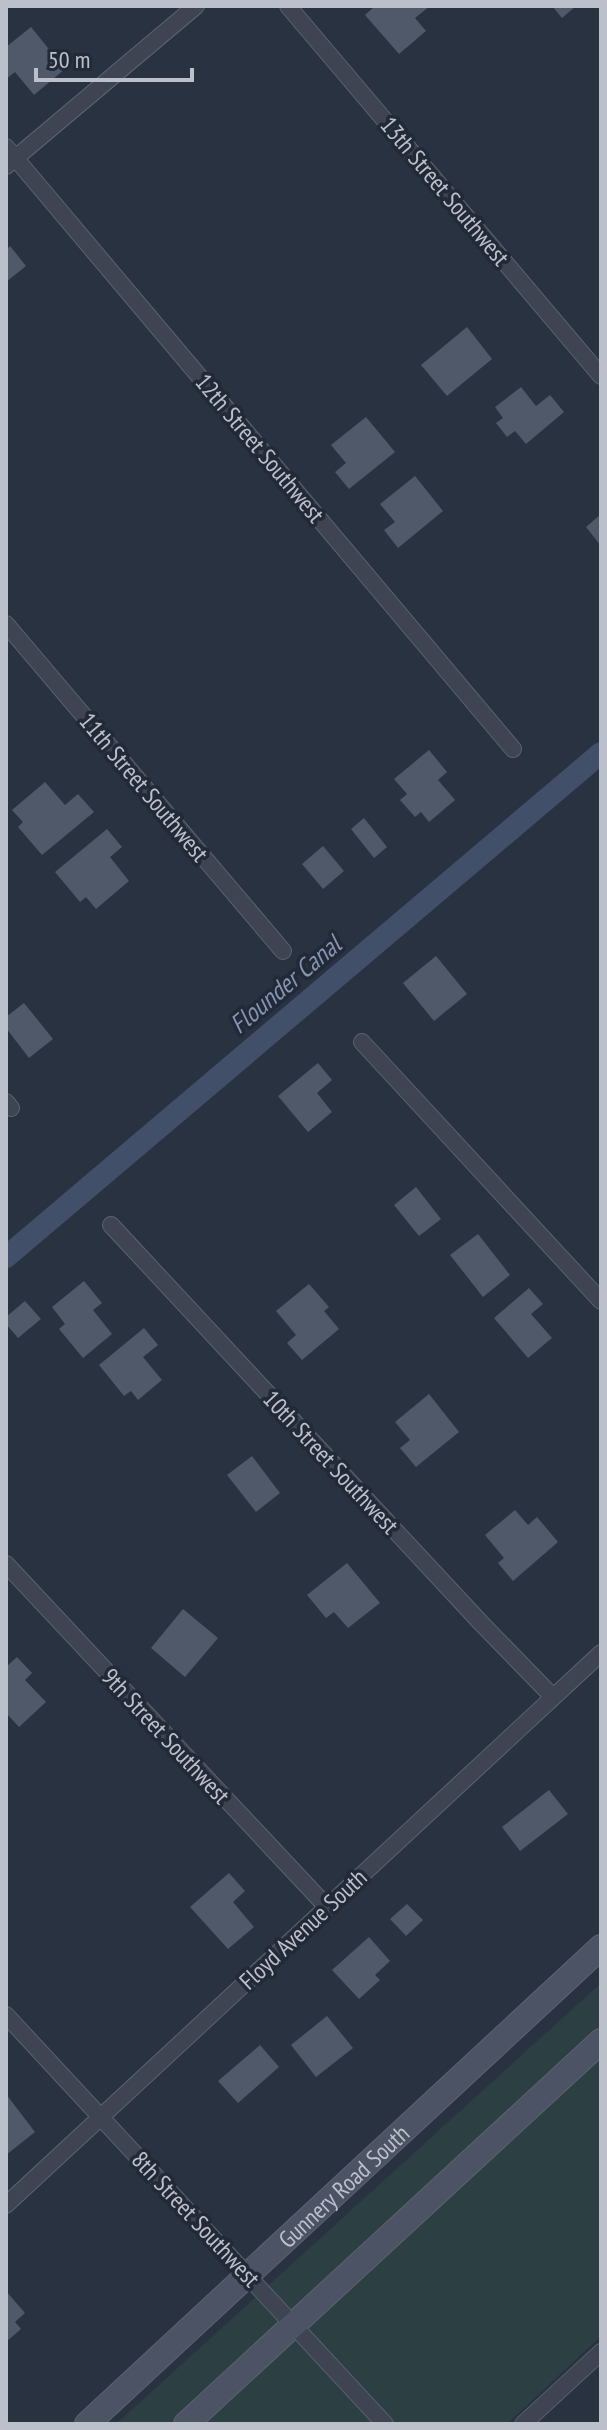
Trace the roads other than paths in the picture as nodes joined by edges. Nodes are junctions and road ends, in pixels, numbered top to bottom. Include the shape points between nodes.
1 (196, 6) edge
2 (288, 6) edge
3 (9, 157) edge
4 (601, 376) edge
5 (6, 624) edge
6 (513, 749) dead end
7 (283, 951) dead end
8 (362, 1042) dead end
9 (111, 1225) dead end
10 (601, 1301) edge
11 (6, 1564) edge
12 (601, 1653) edge
13 (553, 1697) junction
14 (327, 1907) junction
15 (601, 1947) edge
16 (6, 2015) edge
17 (601, 2041) edge
18 (100, 2117) junction
19 (6, 2205) edge
20 (248, 2276) junction
21 (294, 2324) junction
22 (601, 2352) edge
23 (87, 2424) edge
24 (186, 2424) edge
25 (385, 2424) edge
26 (523, 2424) edge

1 - 3 street
2 - 4 street, 13th Street Southwest
3 - 6 street, 12th Street Southwest
5 - 7 street, 11th Street Southwest
8 - 10 street
9 - 13 street, 10th Street Southwest
11 - 14 street, 9th Street Southwest
12 - 13 street, Floyd Avenue South
13 - 14 street, Floyd Avenue South
14 - 18 street, Floyd Avenue South
15 - 20 main road, Gunnery Road South
16 - 18 street, 8th Street Southwest
17 - 21 main road
18 - 19 street, Floyd Avenue South
18 - 20 street, 8th Street Southwest
20 - 21 street, 8th Street Southwest
20 - 23 main road, Gunnery Road South
21 - 24 main road
21 - 25 street, 8th Street Southwest
22 - 26 street

